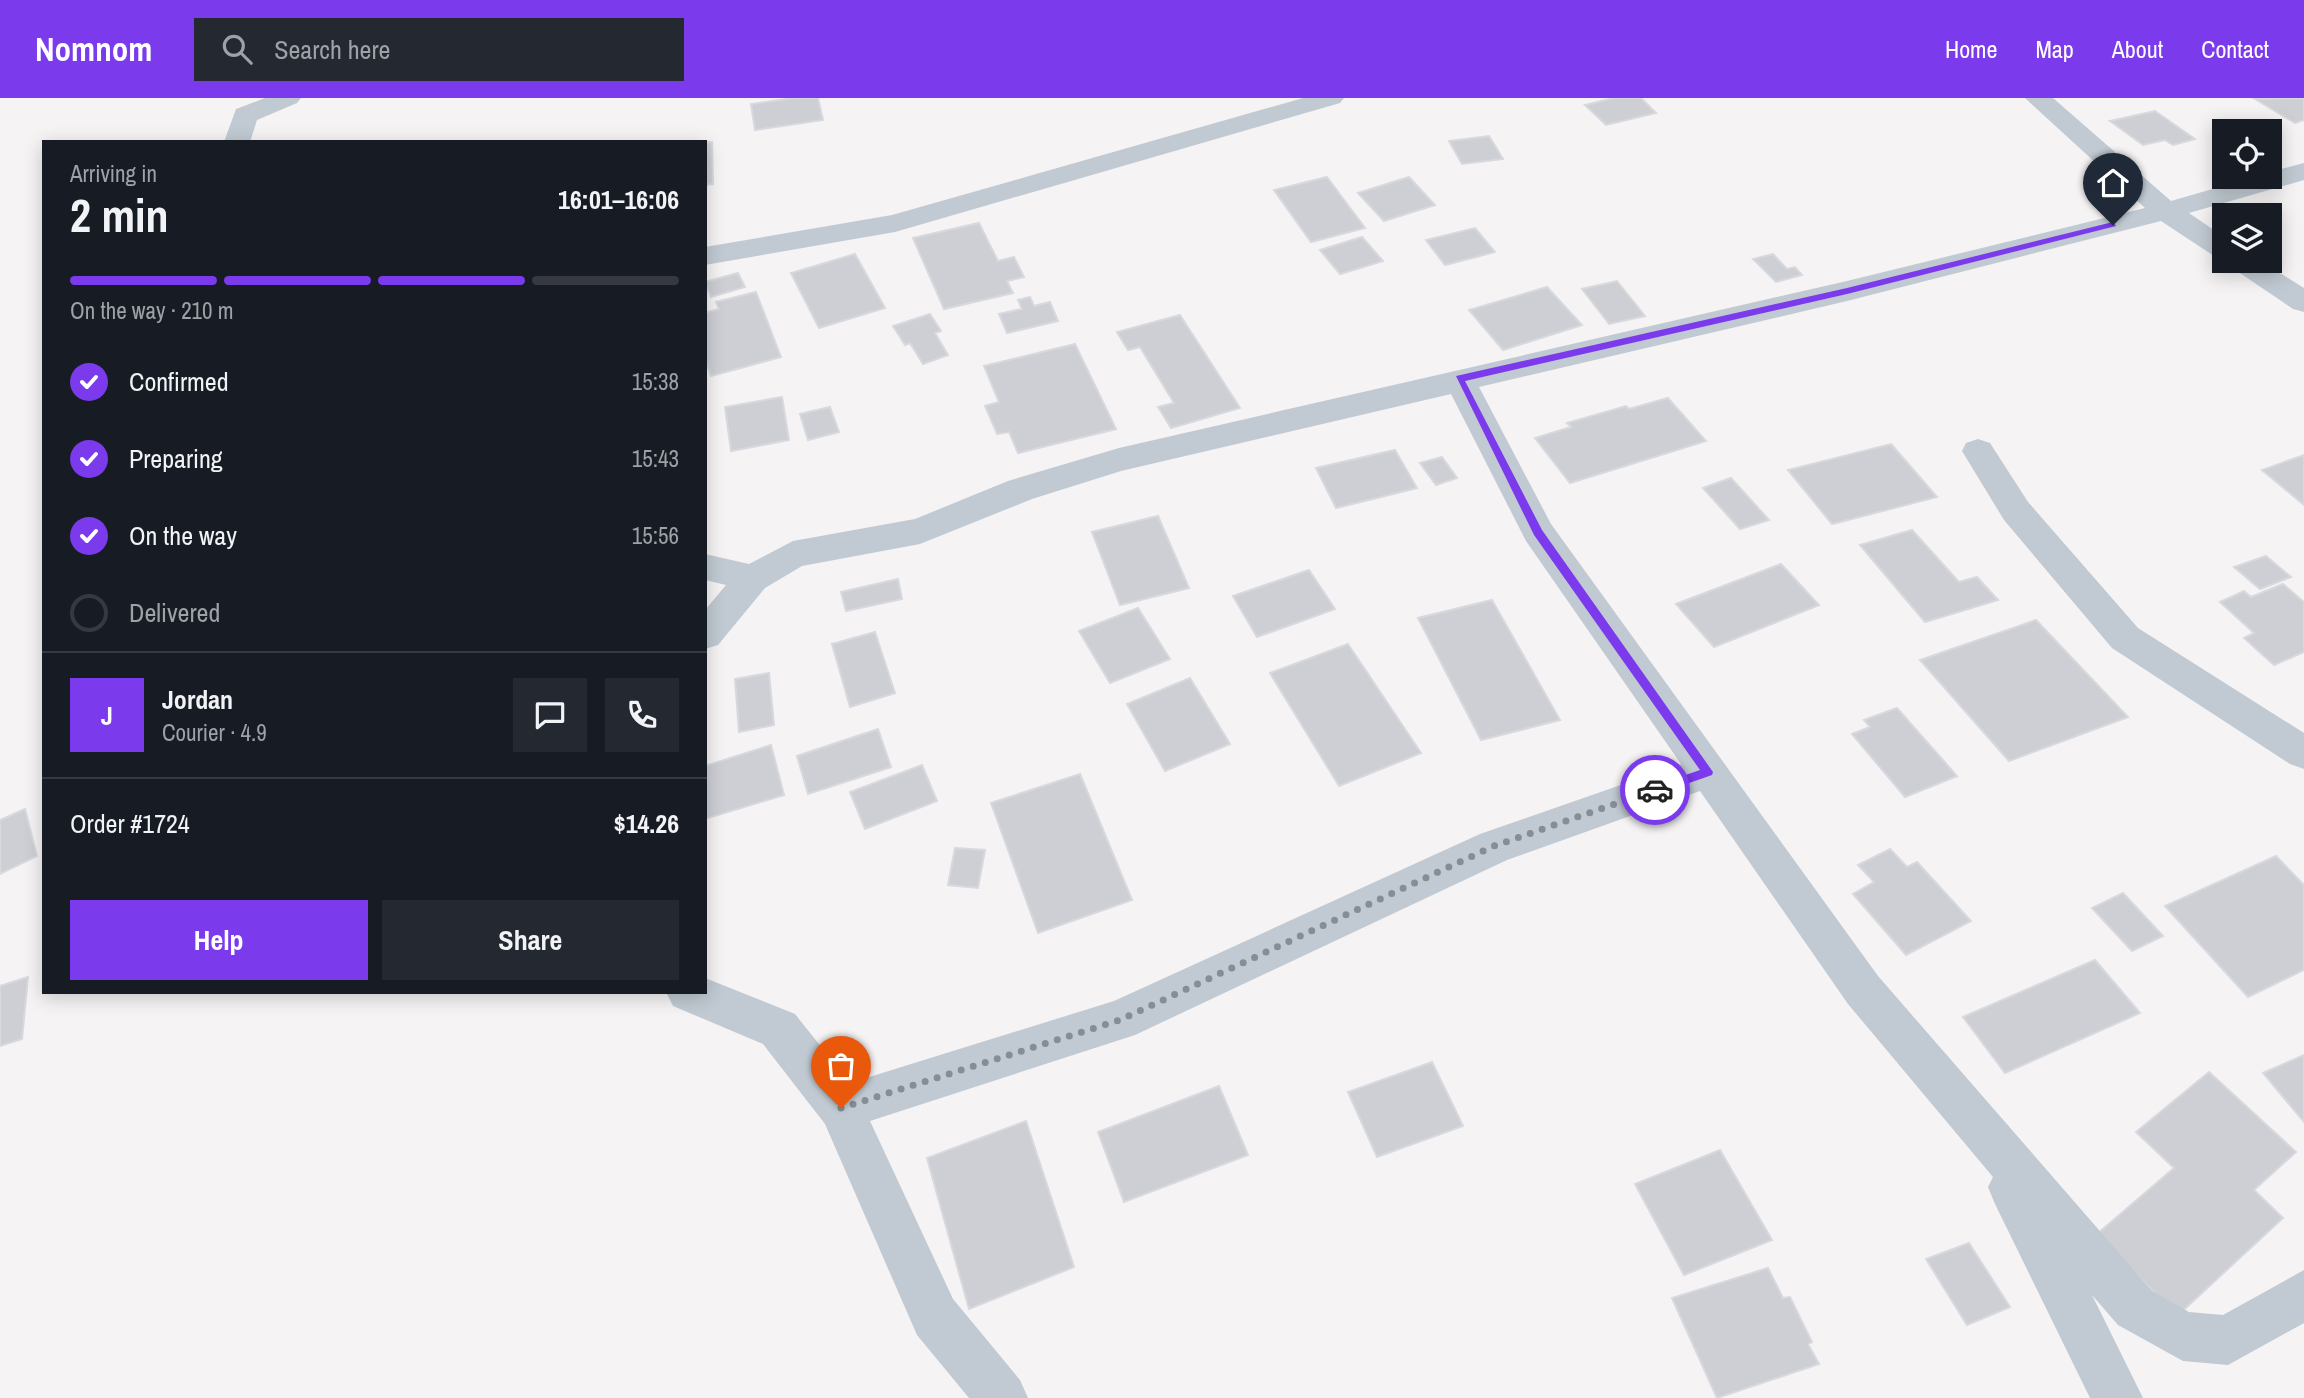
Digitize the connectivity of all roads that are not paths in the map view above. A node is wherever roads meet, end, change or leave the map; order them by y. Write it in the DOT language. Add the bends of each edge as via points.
graph roads {
  1 [pos="288,98"];
  2 [pos="1331,98"];
  3 [pos="2038,98"];
  4 [pos="238,140"];
  5 [pos="2304,171"];
  6 [pos="2166,211"];
  7 [pos="2212,242"];
  8 [pos="707,256"];
  9 [pos="2259,273"];
  10 [pos="2304,302"];
  11 [pos="1459,379"];
  12 [pos="1978,452"];
  13 [pos="707,567"];
  14 [pos="753,578"];
  15 [pos="707,633"];
  16 [pos="2304,753"];
  17 [pos="1707,772"];
  18 [pos="693,994"];
  19 [pos="841,1108"];
  20 [pos="1986,1135"];
  21 [pos="2304,1295"];
  22 [pos="1002,1398"];
  23 [pos="2117,1398"];
  1 -- 4 [label="street" via="245,115"];
  2 -- 8 [label="street" via="895,223"];
  3 -- 6 [label="street"];
  5 -- 6 [label="street"];
  6 -- 7 [label="street"];
  6 -- 11 [label="street" via="1847,291"];
  9 -- 10 [label="street"];
  11 -- 14 [label="street" via="1119,460 1020,490 920,531 793,554"];
  11 -- 17 [label="street" via="1538,532"];
  12 -- 16 [label="street" via="2016,511 2125,638"];
  13 -- 14 [label="street"];
  14 -- 15 [label="street"];
  17 -- 19 [label="street" via="1494,846 1120,1020"];
  17 -- 20 [label="street" via="1863,990"];
  18 -- 19 [label="street" via="779,1030"];
  19 -- 22 [label="street" via="935,1317"];
  20 -- 21 [label="street" via="2135,1308 2183,1336 2228,1340"];
  20 -- 23 [label="street"];
}
